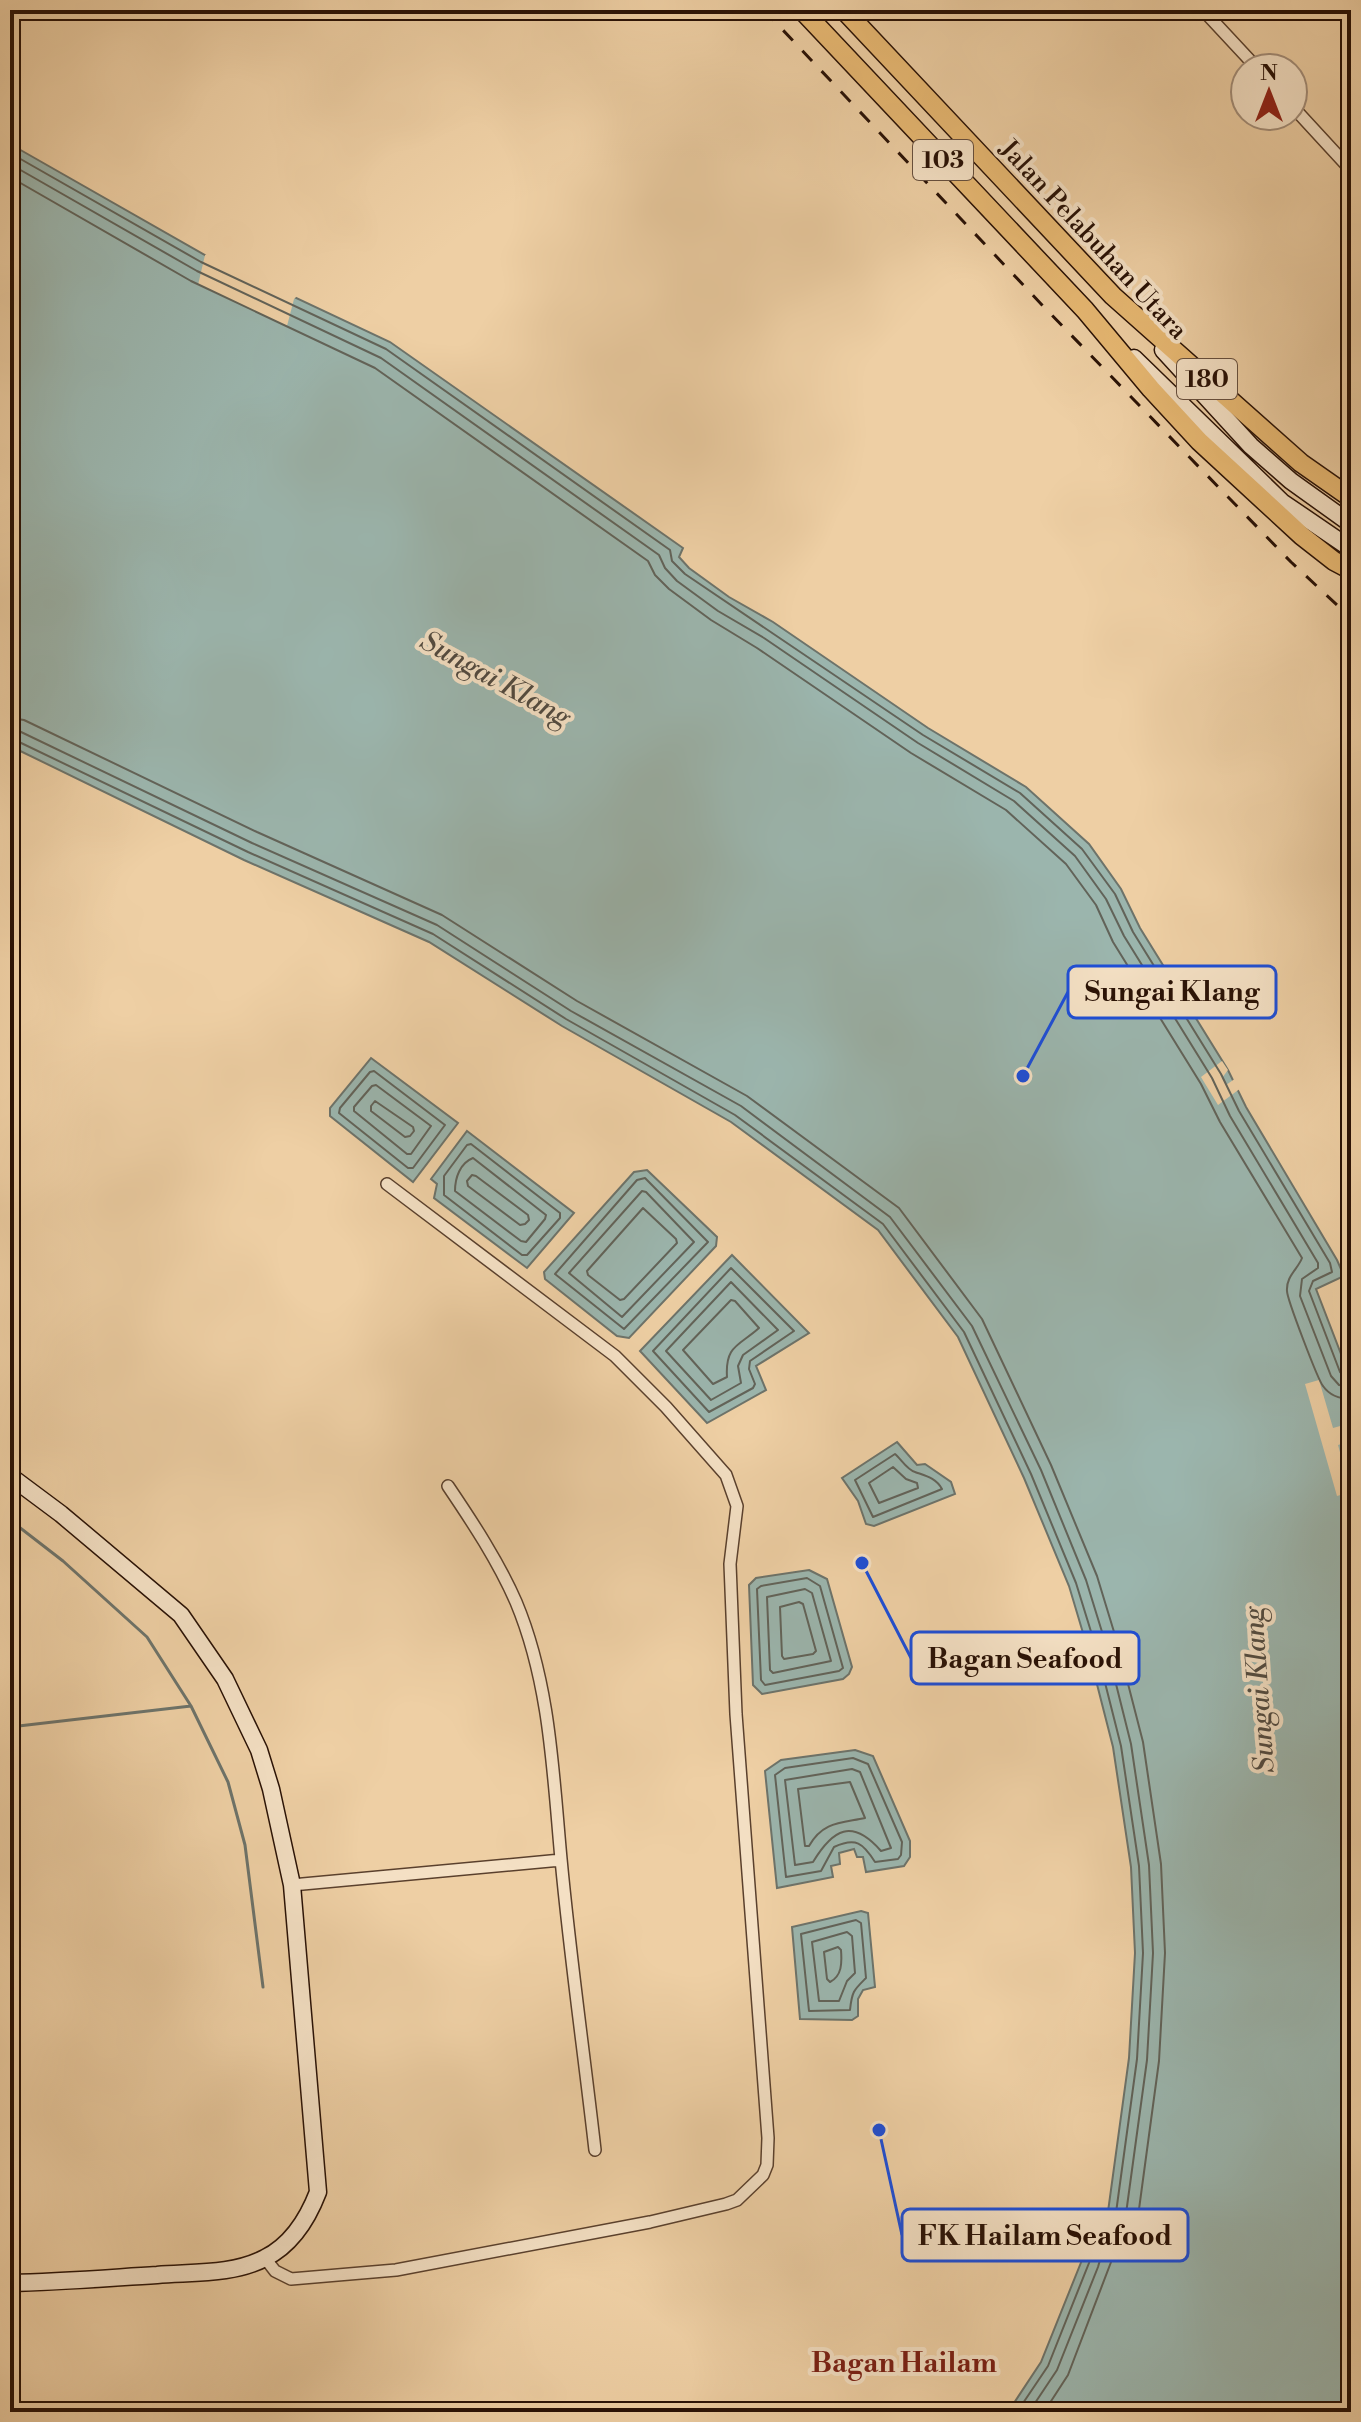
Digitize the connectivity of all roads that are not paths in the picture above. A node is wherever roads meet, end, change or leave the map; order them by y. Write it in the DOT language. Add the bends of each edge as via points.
graph roads {
  1 [pos="802,10"];
  2 [pos="844,10"];
  3 [pos="1203,10"];
  4 [pos="1242,52"];
  5 [pos="1309,124"];
  6 [pos="1351,170"];
  7 [pos="1113,296"];
  8 [pos="1085,310"];
  9 [pos="1351,498"];
  10 [pos="1351,524"];
  11 [pos="1351,549"];
  12 [pos="1351,570"];
  13 [pos="387,1184"];
  14 [pos="10,1476"];
  15 [pos="448,1486"];
  16 [pos="561,1860"];
  17 [pos="292,1885"];
  18 [pos="595,2150"];
  19 [pos="265,2258"];
  20 [pos="10,2283"];
  1 -- 8 [label="main road, Jalan Pelabuhan Utara / 103"];
  2 -- 7 [label="main road, Jalan Pelabuhan Utara / 103"];
  3 -- 4 [label="street"];
  5 -- 6 [label="street"];
  7 -- 9 [label="main road, 180" via="1301,463"];
  7 -- 10 [label="street, Jalan Pelabuhan Utara / 103" via="1251,446"];
  8 -- 11 [label="street, Jalan Pelabuhan Utara / 103" via="1282,502"];
  8 -- 12 [label="main road, 180" via="1199,441 1302,536"];
  13 -- 19 [label="street" via="615,1356 666,1407 732,1488 737,1506 730,1564 736,1714 767,2165 737,2200 650,2222 396,2270 291,2279"];
  14 -- 17 [label="street" via="149,1586 181,1615 209,1655 259,1750"];
  15 -- 16 [label="street" via="495,1562 529,1642 554,1770"];
  16 -- 17 [label="street"];
  16 -- 18 [label="street"];
  17 -- 19 [label="street" via="318,2192 290,2239"];
  19 -- 20 [label="street" via="211,2272"];
}
